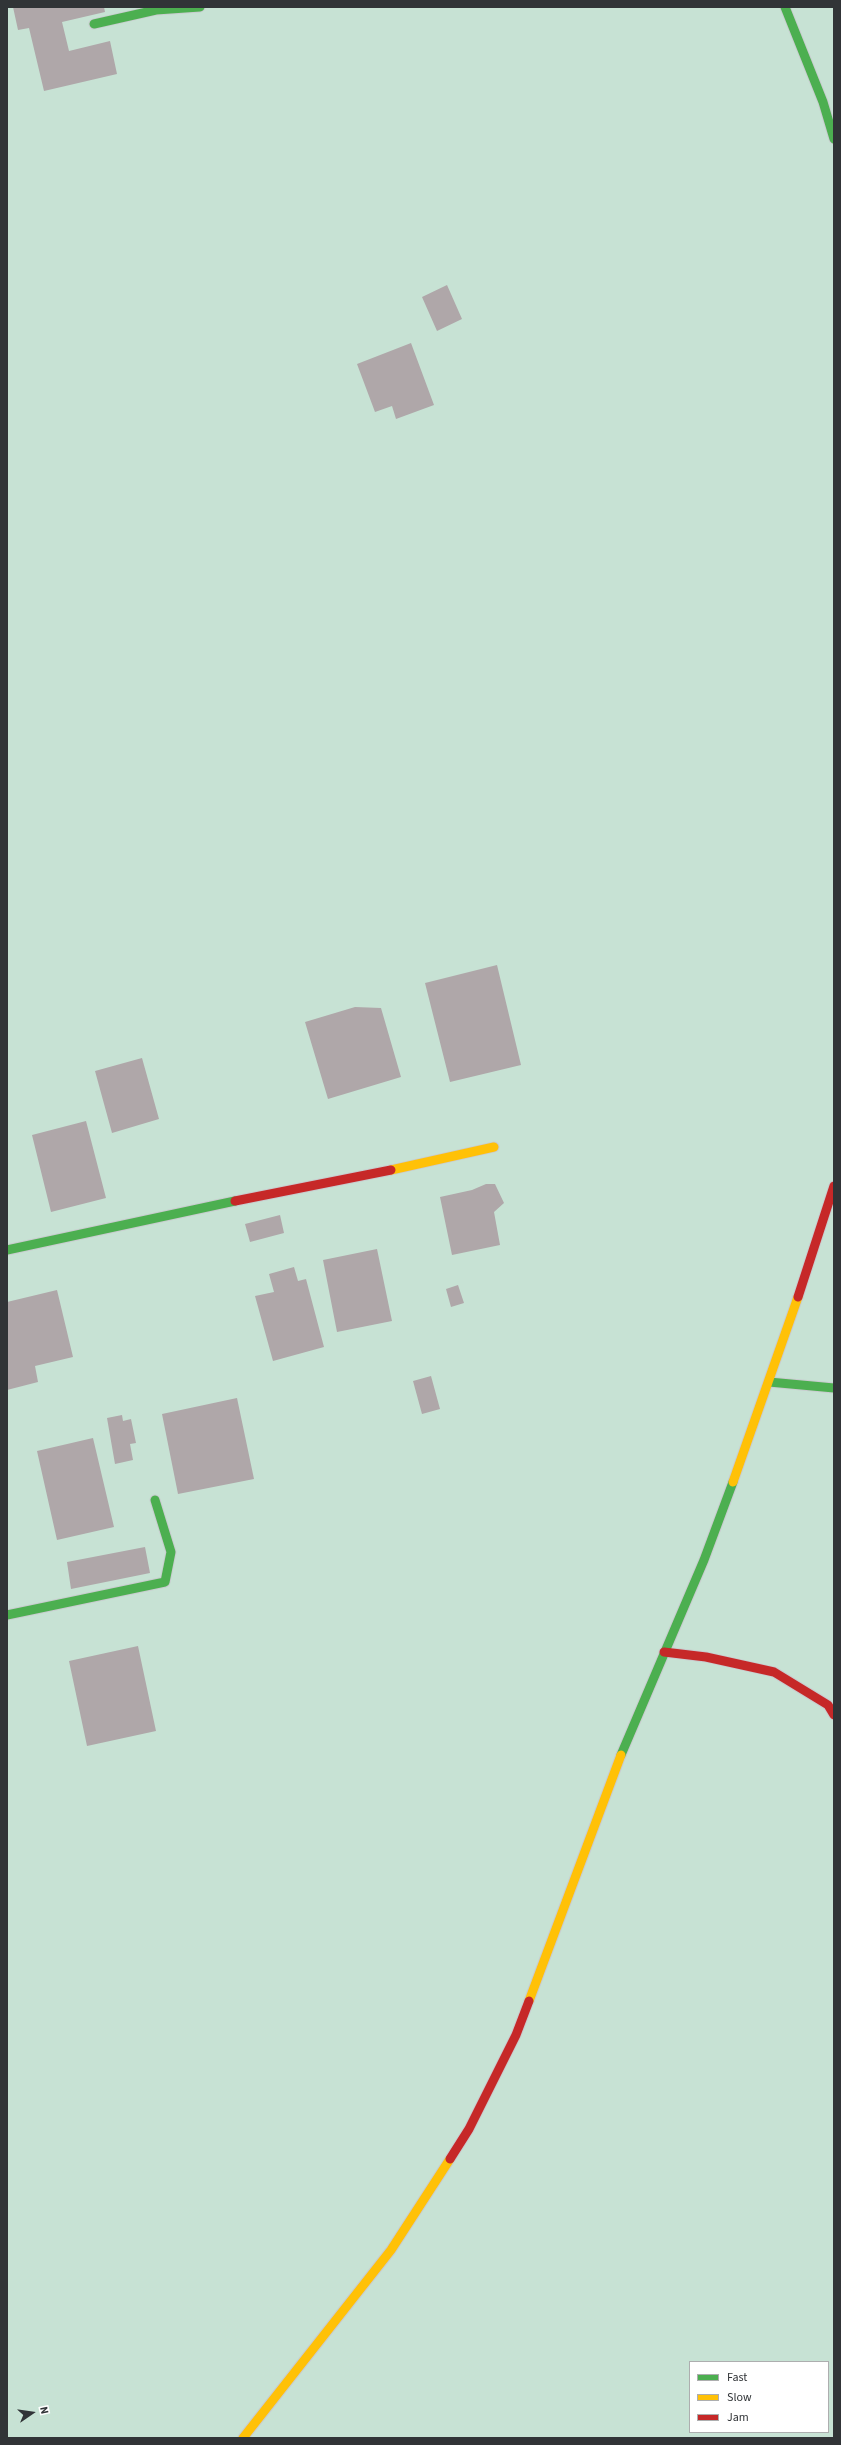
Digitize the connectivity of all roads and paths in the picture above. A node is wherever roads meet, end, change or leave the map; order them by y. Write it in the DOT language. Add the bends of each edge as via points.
graph roads {
  1 [pos="200,7"];
  2 [pos="784,7"];
  3 [pos="94,24"];
  4 [pos="834,139"];
  5 [pos="494,1147"];
  6 [pos="834,1186"];
  7 [pos="7,1250"];
  8 [pos="769,1382"];
  9 [pos="834,1388"];
  10 [pos="155,1500"];
  11 [pos="7,1615"];
  12 [pos="664,1652"];
  13 [pos="834,1715"];
  14 [pos="244,2438"];
  1 -- 3 [label="street" via="156,10"];
  2 -- 4 [label="street" via="823,102"];
  5 -- 7 [label="street"];
  6 -- 8 [label="street"];
  8 -- 9 [label="street"];
  8 -- 12 [label="street" via="704,1560"];
  10 -- 11 [label="street" via="170,1552 166,1582"];
  12 -- 13 [label="street" via="706,1657 774,1672 828,1706"];
  12 -- 14 [label="street" via="627,1740 516,2035 469,2129 391,2250"];
}
